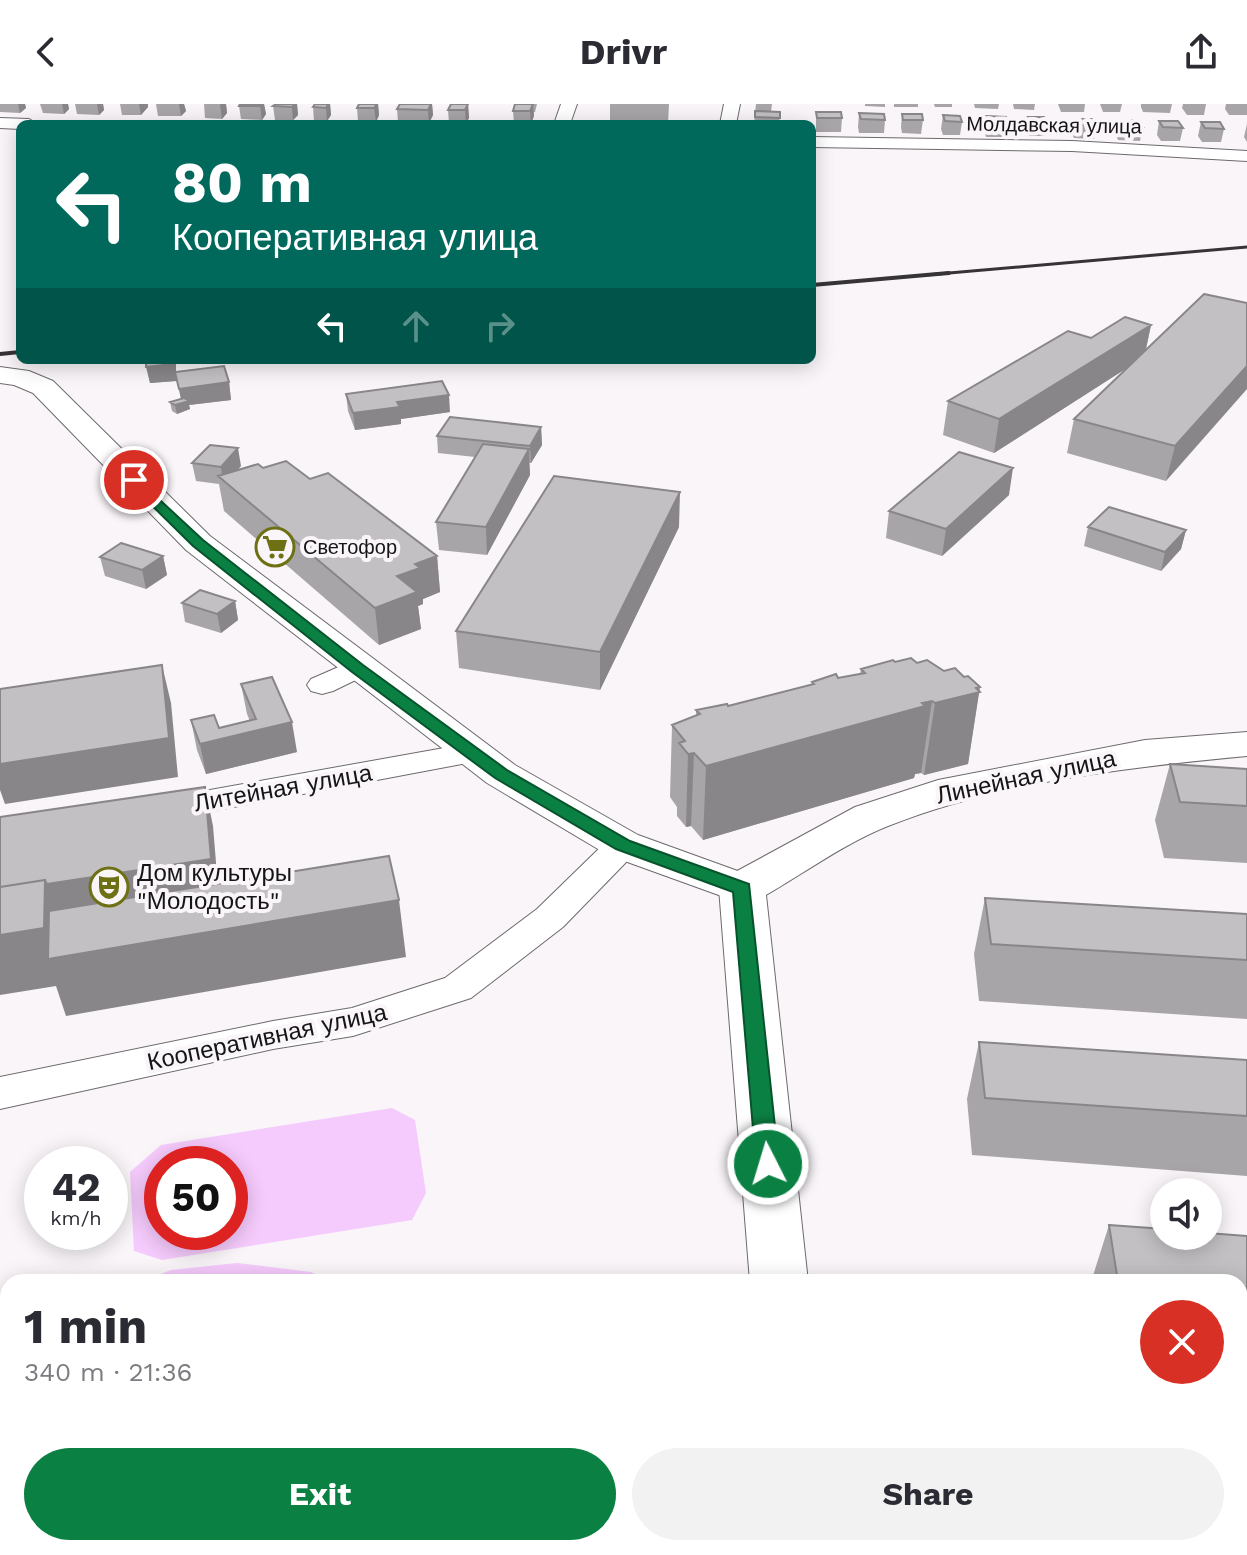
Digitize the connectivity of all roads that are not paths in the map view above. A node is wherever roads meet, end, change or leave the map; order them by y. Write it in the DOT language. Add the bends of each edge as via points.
graph roads {
  1 [pos="816,142"];
  2 [pos="1247,156"];
  3 [pos="0,375"];
  4 [pos="357,668"];
  5 [pos="322,685"];
  6 [pos="1247,744"];
  7 [pos="472,753"];
  8 [pos="138,813"];
  9 [pos="623,845"];
  10 [pos="742,888"];
  11 [pos="0,1093"];
  12 [pos="778,1274"];
  1 -- 2 [label="street, Молдавская улица" via="1072,146"];
  3 -- 4 [label="street" via="43,387 198,543"];
  4 -- 5 [label="street"];
  4 -- 7 [label="street"];
  6 -- 10 [label="main road, Линейная улица" via="1145,753 953,789 870,817"];
  7 -- 8 [label="street, Литейная улица"];
  7 -- 9 [label="street"];
  9 -- 10 [label="street"];
  9 -- 11 [label="street, Кооперативная улица" via="550,918 458,988 353,1022"];
  10 -- 12 [label="main road"];
}
